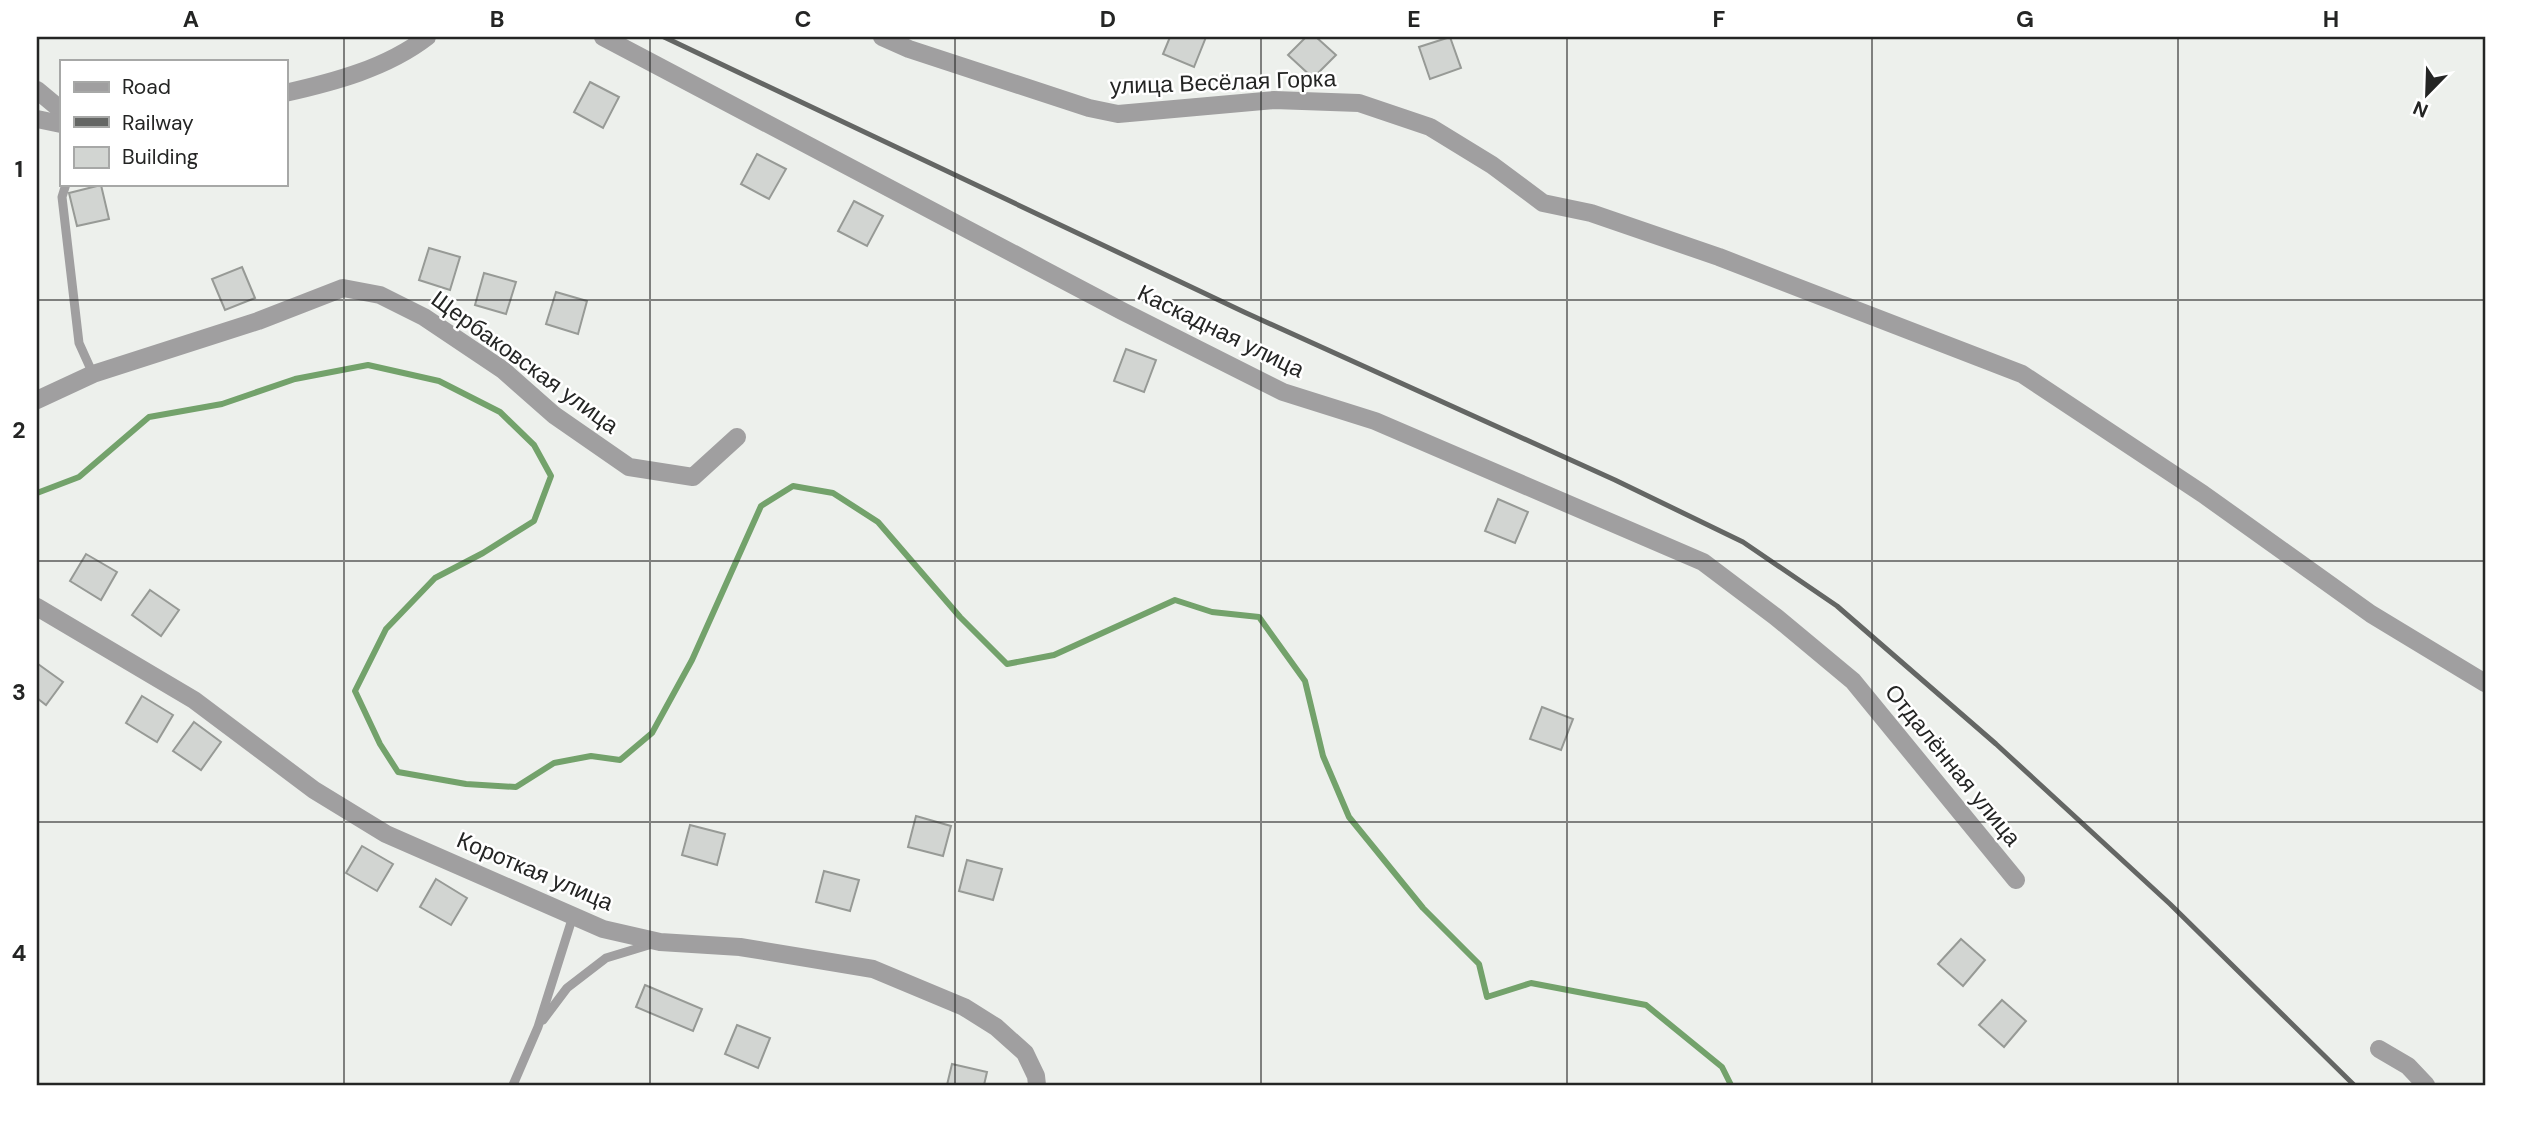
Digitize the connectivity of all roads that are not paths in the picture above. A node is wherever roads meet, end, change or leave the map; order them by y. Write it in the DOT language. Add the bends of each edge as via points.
graph roads {
  1 [pos="603,37"];
  2 [pos="882,37"];
  3 [pos="422,41"];
  4 [pos="37,90"];
  5 [pos="287,93"];
  6 [pos="60,109"];
  7 [pos="37,119"];
  8 [pos="60,124"];
  9 [pos="65,186"];
  10 [pos="93,374"];
  11 [pos="37,400"];
  12 [pos="737,437"];
  13 [pos="37,607"];
  14 [pos="1853,681"];
  15 [pos="2485,683"];
  16 [pos="2016,880"];
  17 [pos="573,916"];
  18 [pos="660,942"];
  19 [pos="538,1027"];
  20 [pos="2379,1049"];
  21 [pos="513,1085"];
  22 [pos="1037,1085"];
  23 [pos="2426,1085"];
  1 -- 14 [label="street, Каскадная улица" via="1283,392 1375,421 1703,562"];
  2 -- 15 [label="street, улица Весёлая Горка" via="1118,114 1274,100 1359,103 1430,127 1543,203 1591,213 1719,257 2022,374 2203,494 2371,614"];
  3 -- 5 [label="street" via="342,79"];
  4 -- 6 [label="street"];
  7 -- 8 [label="street"];
  9 -- 10 [label="lane" via="62,197 79,343"];
  10 -- 11 [label="street, Щербаковская улица"];
  10 -- 12 [label="street, Щербаковская улица" via="344,288 380,295 424,317 503,370 554,415 629,467 693,477"];
  13 -- 17 [label="street, Короткая улица" via="194,700 314,790 386,834"];
  14 -- 16 [label="street, Отдалённая улица"];
  17 -- 18 [label="street, Короткая улица" via="603,929"];
  17 -- 19 [label="lane"];
  18 -- 19 [label="lane" via="606,958 567,988"];
  18 -- 22 [label="street, Короткая улица" via="740,947 873,969 964,1007 996,1027 1025,1053"];
  19 -- 21 [label="lane"];
  20 -- 23 [label="street" via="2408,1066"];
}
